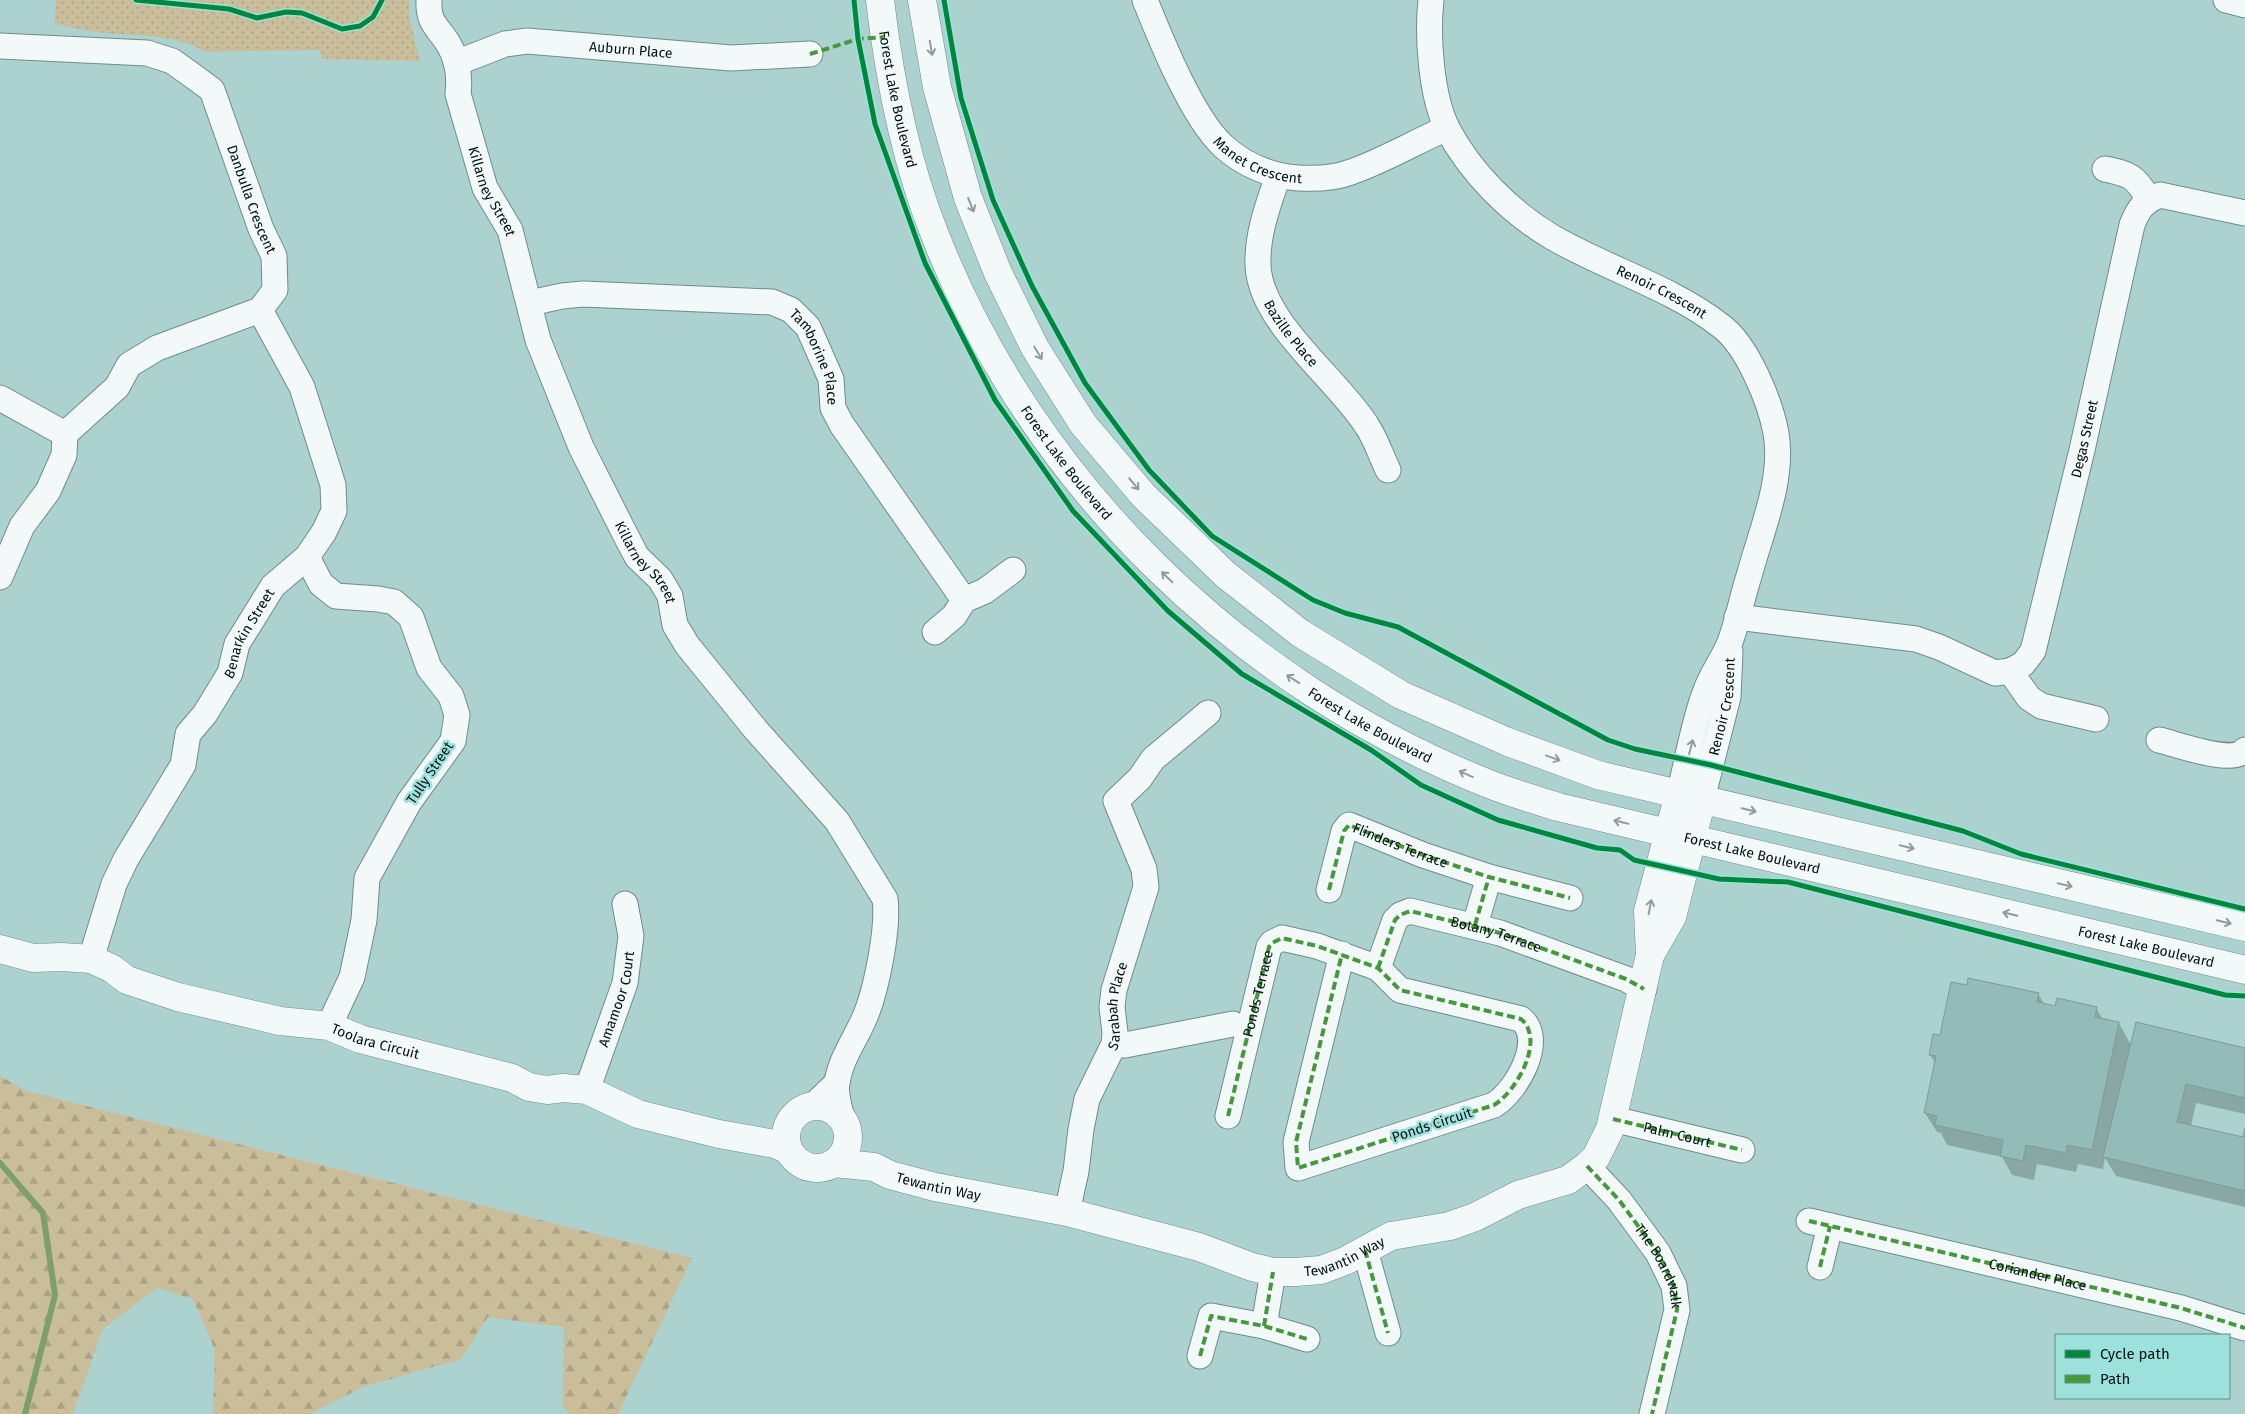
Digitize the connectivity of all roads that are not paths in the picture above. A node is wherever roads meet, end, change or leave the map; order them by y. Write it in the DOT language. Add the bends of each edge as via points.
graph roads {
  1 [pos="429,0"];
  2 [pos="880,0"];
  3 [pos="922,0"];
  4 [pos="1145,0"];
  5 [pos="1431,0"];
  6 [pos="2226,0"];
  7 [pos="2245,5"];
  8 [pos="0,46"];
  9 [pos="810,54"];
  10 [pos="456,63"];
  11 [pos="1447,128"];
  12 [pos="2105,169"];
  13 [pos="1278,176"];
  14 [pos="2148,199"];
  15 [pos="2245,213"];
  16 [pos="530,303"];
  17 [pos="260,310"];
  18 [pos="0,398"];
  19 [pos="66,434"];
  20 [pos="1388,470"];
  21 [pos="307,557"];
  22 [pos="1013,570"];
  23 [pos="0,578"];
  24 [pos="964,600"];
  25 [pos="1737,617"];
  26 [pos="935,632"];
  27 [pos="2010,671"];
  28 [pos="1208,713"];
  29 [pos="2096,719"];
  30 [pos="2159,740"];
  31 [pos="2245,750"];
  32 [pos="1690,796"];
  33 [pos="1680,836"];
  34 [pos="1488,877"];
  35 [pos="1330,890"];
  36 [pos="1570,898"];
  37 [pos="625,904"];
  38 [pos="1475,925"];
  39 [pos="2245,927"];
  40 [pos="0,949"];
  41 [pos="1342,954"];
  42 [pos="91,959"];
  43 [pos="1378,968"];
  44 [pos="2245,970"];
  45 [pos="1644,989"];
  46 [pos="1233,1024"];
  47 [pos="329,1026"];
  48 [pos="1114,1044"];
  49 [pos="837,1083"];
  50 [pos="587,1090"];
  51 [pos="801,1112"];
  52 [pos="1228,1116"];
  53 [pos="1613,1119"];
  54 [pos="845,1127"];
  55 [pos="751,1138"];
  56 [pos="787,1149"];
  57 [pos="1742,1150"];
  58 [pos="834,1163"];
  59 [pos="1587,1166"];
  60 [pos="874,1167"];
  61 [pos="1067,1212"];
  62 [pos="1365,1250"];
  63 [pos="1820,1267"];
  64 [pos="1273,1272"];
  65 [pos="1264,1326"];
  66 [pos="2245,1328"];
  67 [pos="1388,1333"];
  68 [pos="1307,1338"];
  69 [pos="1200,1356"];
  70 [pos="1652,1414"];
  1 -- 10 [label="street, Killarney Street" via="434,27 449,44"];
  33 -- 2 [label="main road, Forest Lake Boulevard, one-way" via="1558,807 1491,785 1420,754 1332,705 1264,660 1194,603 1124,537 1027,413 974,321 934,234 905,140"];
  3 -- 32 [label="main road, one-way" via="938,87 968,198 998,273 1035,348 1084,424 1143,495 1226,576 1300,633 1401,695 1508,742 1598,774"];
  4 -- 13 [label="street, Manet Crescent" via="1164,47 1203,119 1223,146 1246,162"];
  5 -- 11 [label="street, Renoir Crescent" via="1432,65"];
  6 -- 7 [label="street"];
  8 -- 17 [label="street, Danbulla Crescent" via="147,53 172,61 212,90 261,229 274,256 275,290"];
  9 -- 10 [label="street, Auburn Place" via="731,58 527,41 505,44"];
  10 -- 16 [label="street, Killarney Street" via="460,78 458,94 485,188 510,230"];
  11 -- 13 [label="street, Manet Crescent" via="1350,173 1314,179"];
  11 -- 25 [label="street, Renoir Crescent" via="1468,162 1506,204 1552,237 1688,305 1723,327 1750,361 1776,434 1776,479"];
  12 -- 14 [label="street" via="2129,174"];
  13 -- 20 [label="street, Bazille Place" via="1259,241 1261,286 1273,311 1368,426"];
  14 -- 15 [label="street" via="2160,195 2175,196"];
  14 -- 27 [label="street, Degas Street" via="2138,210 2132,225 2033,651 2023,664"];
  16 -- 24 [label="street, Tamborine Place" via="583,294 772,302 791,310 808,327 831,379 833,408 842,425"];
  16 -- 49 [label="street, Killarney Street" via="538,340 581,447 637,557 660,579 670,596 676,625 687,645 756,730 837,821 885,899 885,934 868,1007 847,1051"];
  17 -- 19 [label="street" via="157,348 129,365 117,388"];
  17 -- 21 [label="street, Benarkin Street" via="302,387 333,484 334,511"];
  18 -- 19 [label="street"];
  19 -- 23 [label="street" via="64,455 48,491 22,526"];
  21 -- 42 [label="street, Benarkin Street" via="273,586 237,644 230,673 205,714 188,734 183,765 126,858 114,884"];
  21 -- 47 [label="street, Tully Street" via="320,584 336,596 394,602 411,617 429,668 451,696 458,715 453,741 409,802 366,878 364,920 352,978"];
  22 -- 24 [label="street" via="986,591"];
  24 -- 26 [label="street" via="954,616"];
  25 -- 27 [label="street" via="1916,639 1995,673"];
  25 -- 32 [label="street, Renoir Crescent" via="1730,642 1728,697"];
  27 -- 29 [label="street" via="2029,698 2041,706"];
  28 -- 48 [label="street, Sarabah Place" via="1153,759 1140,778 1116,801 1144,868 1146,888 1114,990"];
  30 -- 31 [label="street" via="2230,757"];
  32 -- 33 [label="main road, Tewantin Way"];
  32 -- 39 [label="main road, one-way"];
  44 -- 33 [label="main road, Forest Lake Boulevard, one-way"];
  33 -- 45 [label="main road, Tewantin Way" via="1648,912 1650,955"];
  34 -- 35 [label="street, Flinders Terrace" via="1348,825"];
  34 -- 36 [label="street, Flinders Terrace"];
  34 -- 38 [label="street"];
  37 -- 50 [label="street, Amamoor Court" via="631,936 625,983"];
  38 -- 43 [label="street, Botany Terrace" via="1418,912 1404,912 1391,928"];
  38 -- 45 [label="street, Botany Terrace" via="1626,979"];
  40 -- 42 [label="main road, Toolara Circuit" via="32,958 62,956"];
  41 -- 43 [label="street, Ponds Circuit"];
  41 -- 43 [label="street, Ponds Circuit" via="1296,1142 1298,1168 1494,1105 1505,1098 1517,1083 1532,1037 1527,1024 1521,1019 1400,990"];
  41 -- 52 [label="street, Ponds Terrace" via="1291,939 1272,942"];
  42 -- 47 [label="main road, Toolara Circuit" via="127,980 178,997 280,1021"];
  45 -- 53 [label="main road, Tewantin Way"];
  46 -- 48 [label="street" via="1125,1046"];
  47 -- 50 [label="main road, Toolara Circuit" via="360,1039 512,1078 529,1087"];
  48 -- 61 [label="street, Sarabah Place" via="1087,1100"];
  49 -- 51 [label="street, Killarney Street"];
  49 -- 54 [label="street, Killarney Street"];
  50 -- 55 [label="main road, Toolara Circuit" via="638,1114 719,1134"];
  51 -- 54 [label="main road" via="824,1106"];
  51 -- 55 [label="main road, Toolara Circuit" via="780,1127"];
  51 -- 56 [label="main road" via="785,1134"];
  53 -- 57 [label="street, Palm Court"];
  53 -- 59 [label="main road, Tewantin Way" via="1605,1143"];
  54 -- 58 [label="main road" via="844,1152"];
  54 -- 60 [label="main road, Tewantin Way" via="858,1152"];
  55 -- 56 [label="main road, Toolara Circuit"];
  56 -- 58 [label="main road" via="796,1161 805,1166 825,1168"];
  58 -- 60 [label="main road, Tewantin Way"];
  59 -- 62 [label="main road, Tewantin Way" via="1568,1180 1518,1194 1475,1217 1450,1226 1391,1236"];
  59 -- 70 [label="street, The Boardwalk" via="1619,1200 1658,1253 1674,1286 1677,1310"];
  60 -- 61 [label="main road, Tewantin Way" via="890,1175 936,1187"];
  61 -- 64 [label="main road, Tewantin Way" via="1199,1247"];
  62 -- 64 [label="main road, Tewantin Way" via="1320,1270"];
  62 -- 67 [label="street"];
  63 -- 66 [label="street, Coriander Place" via="1819,1224 2181,1308"];
  64 -- 65 [label="street"];
  65 -- 68 [label="street"];
  65 -- 69 [label="street" via="1211,1316"];
}
